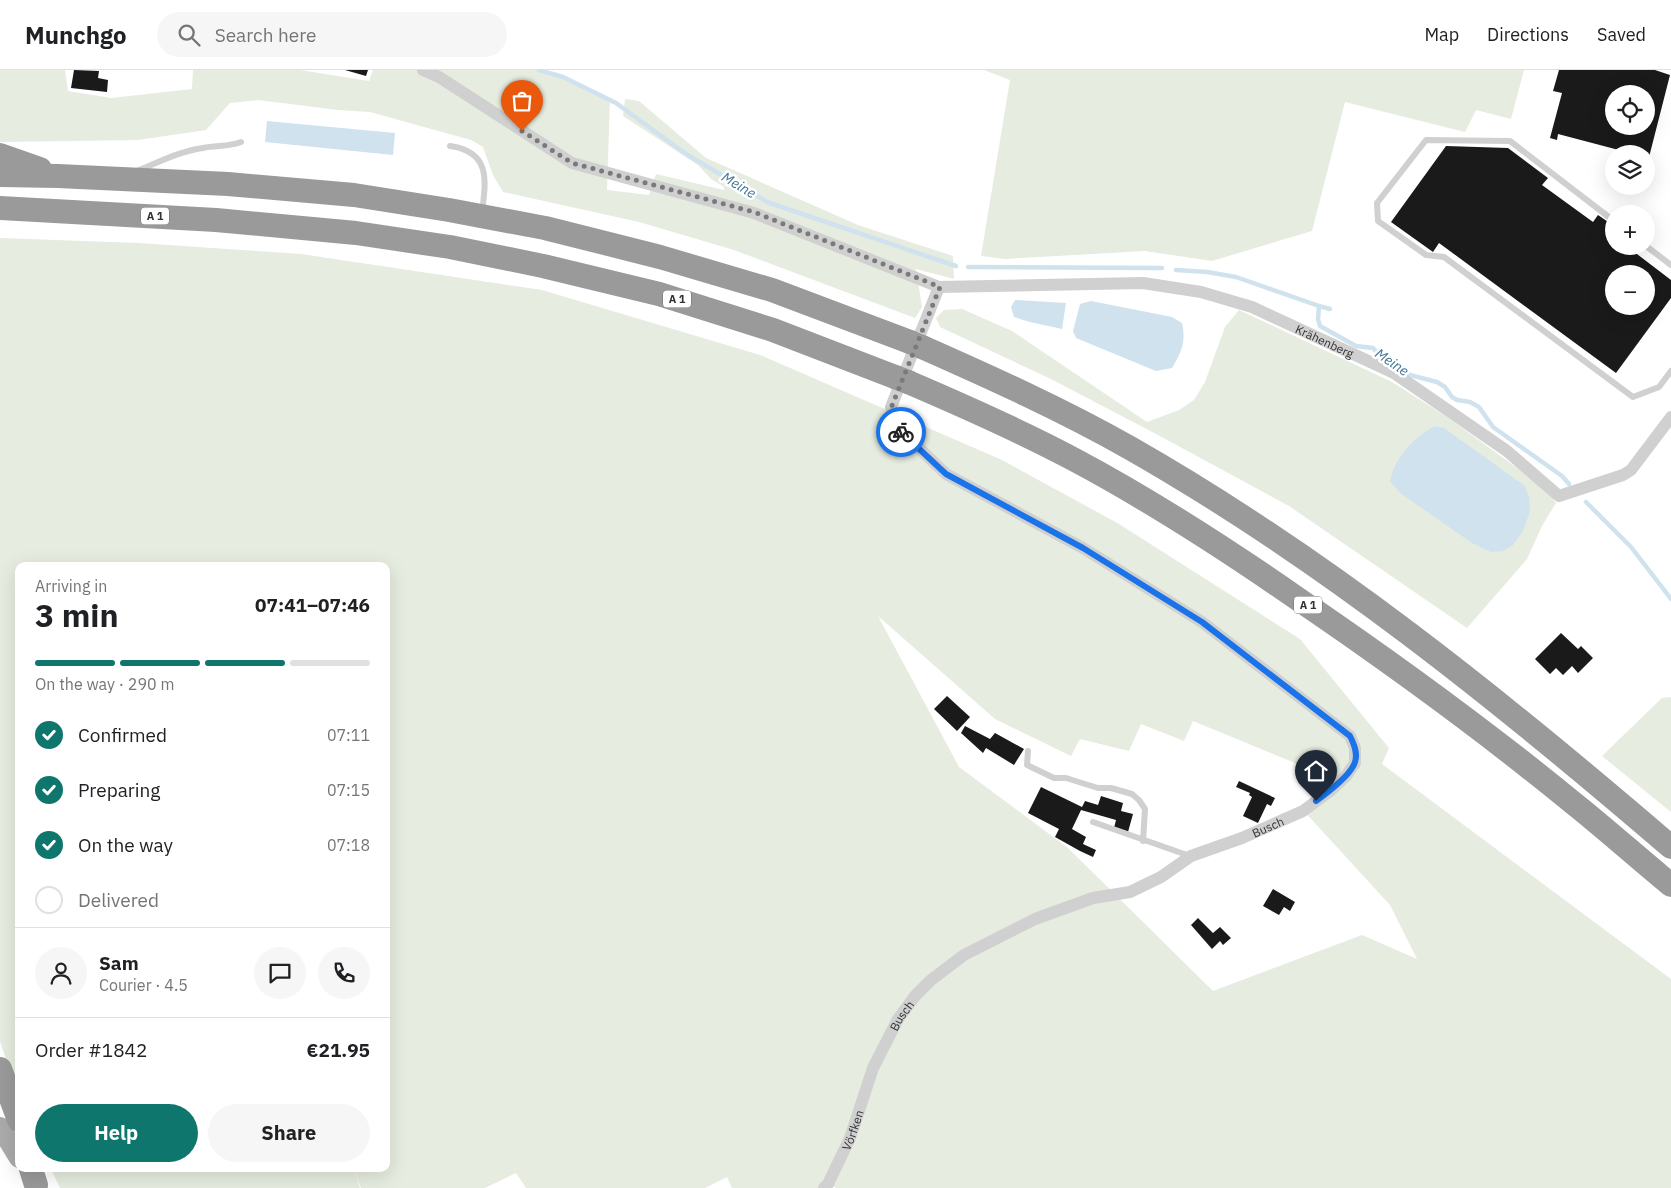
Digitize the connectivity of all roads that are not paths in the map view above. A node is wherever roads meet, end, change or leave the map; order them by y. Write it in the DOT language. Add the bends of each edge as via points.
graph roads {
  1 [pos="423,70"];
  2 [pos="241,142"];
  3 [pos="450,146"];
  4 [pos="0,155"];
  5 [pos="0,175"];
  6 [pos="58,176"];
  7 [pos="118,178"];
  8 [pos="0,208"];
  9 [pos="34,210"];
  10 [pos="1605,214"];
  11 [pos="481,216"];
  12 [pos="0,217"];
  13 [pos="1655,253"];
  14 [pos="1671,265"];
  15 [pos="940,287"];
  16 [pos="1671,371"];
  17 [pos="1671,417"];
  18 [pos="1028,751"];
  19 [pos="1093,822"];
  20 [pos="1144,841"];
  21 [pos="1671,847"];
  22 [pos="1191,856"];
  23 [pos="1671,885"];
  24 [pos="873,1068"];
  25 [pos="0,1069"];
  26 [pos="15,1109"];
  27 [pos="0,1127"];
  28 [pos="15,1151"];
  29 [pos="824,1188"];
  1 -- 15 [label="street" via="572,163 754,212"];
  2 -- 7 [label="lane" via="180,154"];
  3 -- 11 [label="lane" via="469,150 483,170"];
  4 -- 6 [label="highway"];
  5 -- 6 [label="highway"];
  6 -- 7 [label="highway"];
  7 -- 11 [label="highway" via="354,195"];
  8 -- 9 [label="highway, A 1"];
  9 -- 12 [label="highway"];
  9 -- 23 [label="highway, A 1" via="267,224 450,247 659,294 773,330 902,379 1009,426 1076,460 1233,553 1489,736"];
  10 -- 16 [label="lane" via="1510,141 1426,140 1378,203 1378,221 1426,255 1444,257 1633,397 1659,387"];
  11 -- 21 [label="highway" via="553,230 772,290 916,344 1003,383 1129,447 1274,536 1355,594 1558,751"];
  13 -- 14 [label="lane"];
  15 -- 17 [label="street, Krähenberg" via="1143,283 1201,292 1252,307 1394,373 1507,452 1559,496 1631,470"];
  15 -- 22 [label="street, Busch" via="891,408 896,426 946,474 1083,548 1202,622 1350,736 1355,748 1355,763 1330,791 1302,811"];
  18 -- 20 [label="lane" via="1028,765 1054,778 1132,794 1145,809"];
  19 -- 20 [label="lane"];
  20 -- 22 [label="lane"];
  22 -- 24 [label="street, Busch" via="1161,877 1130,892 1092,898 1035,919 964,955 914,996 898,1019"];
  24 -- 29 [label="street, Vörfken" via="850,1138"];
  25 -- 26 [label="highway"];
  27 -- 28 [label="main road"];
}
